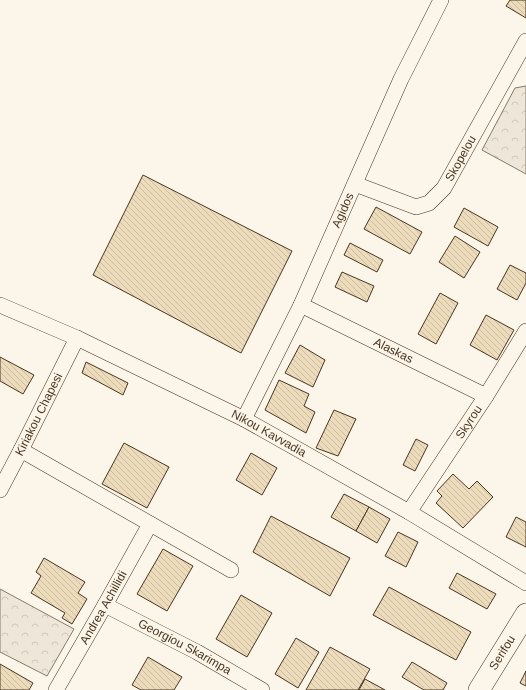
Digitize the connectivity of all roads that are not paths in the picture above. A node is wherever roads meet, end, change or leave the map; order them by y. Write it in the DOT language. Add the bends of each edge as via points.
graph roads {
  1 [pos="440,0"];
  2 [pos="526,41"];
  3 [pos="521,60"];
  4 [pos="354,184"];
  5 [pos="0,305"];
  6 [pos="301,305"];
  7 [pos="526,331"];
  8 [pos="77,338"];
  9 [pos="486,396"];
  10 [pos="244,419"];
  11 [pos="21,450"];
  12 [pos="0,490"];
  13 [pos="409,512"];
  14 [pos="150,524"];
  15 [pos="231,570"];
  16 [pos="526,584"];
  17 [pos="106,605"];
  18 [pos="524,623"];
  19 [pos="56,690"];
  20 [pos="262,690"];
  21 [pos="479,690"];
  1 -- 4 [label="street, Agidos"];
  2 -- 3 [label="street, Skopelou"];
  3 -- 4 [label="street, Skopelou" via="444,188 429,203 416,207"];
  4 -- 6 [label="street, Agidos"];
  5 -- 8 [label="street, Nikou Kavvadia"];
  6 -- 9 [label="street, Alaskas"];
  6 -- 10 [label="street, Agidos"];
  7 -- 9 [label="street, Skyrou"];
  8 -- 10 [label="street, Nikou Kavvadia"];
  8 -- 11 [label="street, Kiriakou Chapesi"];
  9 -- 13 [label="street, Skyrou"];
  10 -- 13 [label="street, Nikou Kavvadia"];
  11 -- 12 [label="street, Kiriakou Chapesi"];
  11 -- 14 [label="street"];
  13 -- 16 [label="street, Nikou Kavvadia"];
  14 -- 15 [label="street"];
  14 -- 17 [label="street, Andrea Achillidi"];
  17 -- 19 [label="street, Andrea Achillidi"];
  17 -- 20 [label="street, Georgiou Skarimpa" via="197,652"];
  18 -- 21 [label="street, Serifou"];
}
